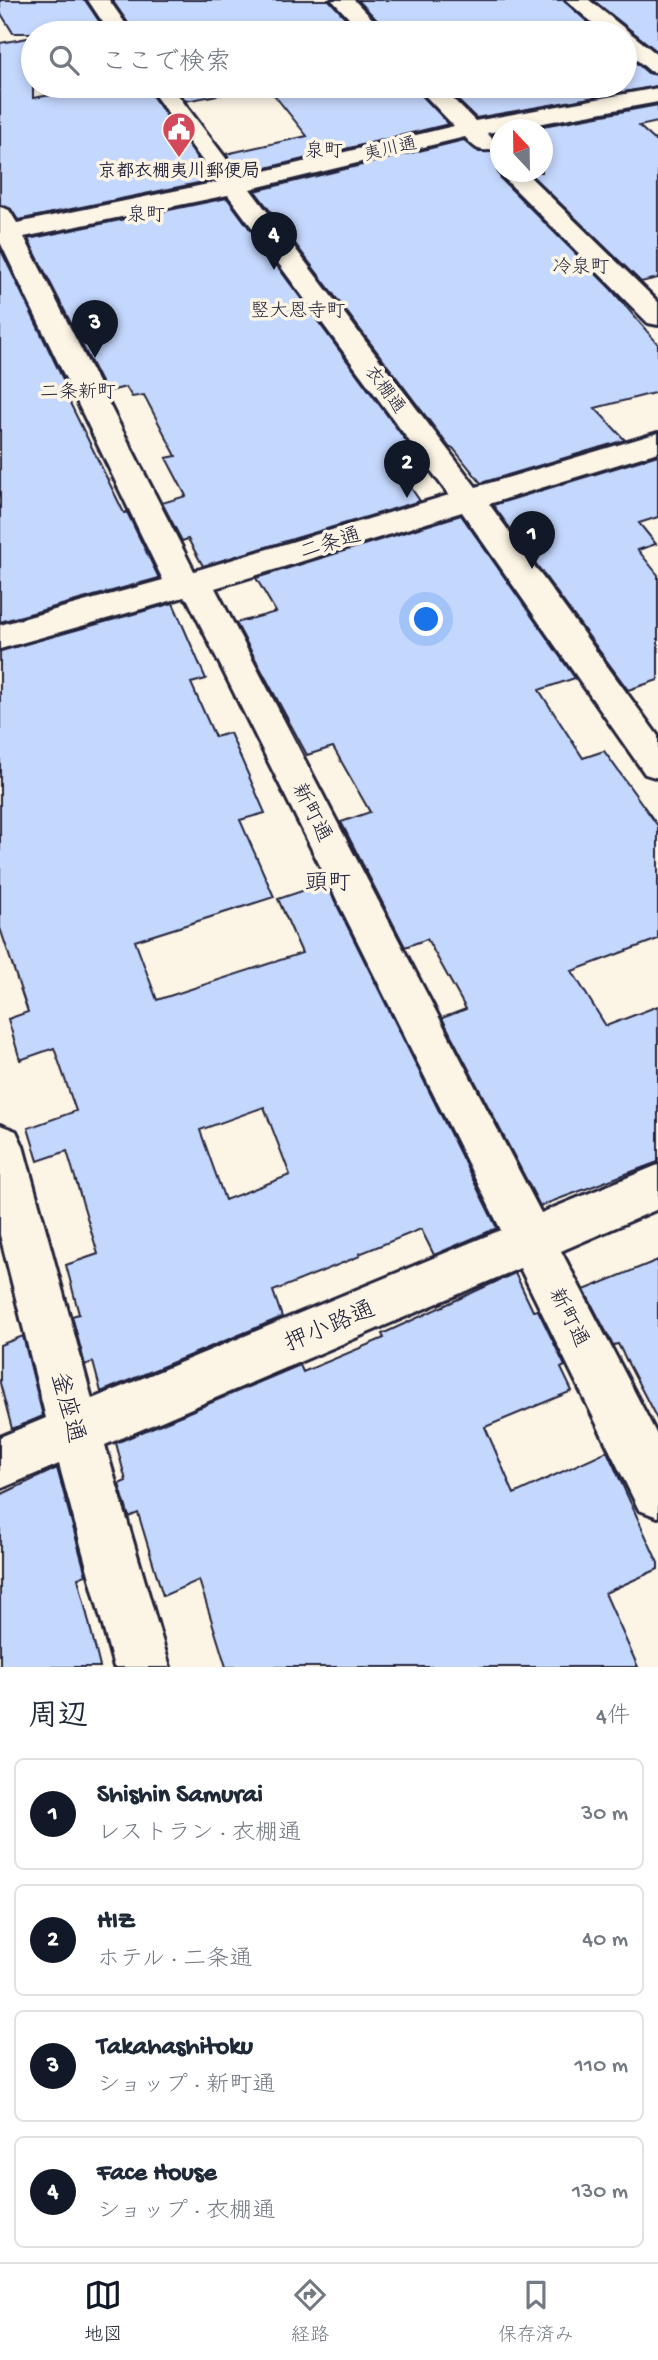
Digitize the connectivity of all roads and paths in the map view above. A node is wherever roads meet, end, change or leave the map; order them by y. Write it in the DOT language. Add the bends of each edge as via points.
graph roads {
  1 [pos="98,0"];
  2 [pos="342,0"];
  3 [pos="576,0"];
  4 [pos="113,21"];
  5 [pos="363,21"];
  6 [pos="602,21"];
  7 [pos="637,49"];
  8 [pos="658,66"];
  9 [pos="658,95"];
  10 [pos="168,98"];
  11 [pos="439,98"];
  12 [pos="470,129"];
  13 [pos="490,150"];
  14 [pos="522,182"];
  15 [pos="233,186"];
  16 [pos="3,227"];
  17 [pos="658,317"];
  18 [pos="658,442"];
  19 [pos="469,499"];
  20 [pos="187,585"];
  21 [pos="0,637"];
  22 [pos="658,764"];
  23 [pos="0,1146"];
  24 [pos="658,1187"];
  25 [pos="531,1241"];
  26 [pos="75,1431"];
  27 [pos="0,1462"];
  28 [pos="658,1491"];
  29 [pos="142,1667"];
  1 -- 4 [label="street"];
  2 -- 5 [label="street"];
  3 -- 6 [label="street"];
  7 -- 8 [label="street"];
  9 -- 12 [label="street, 夷川通"];
  10 -- 15 [label="street, 衣棚通"];
  11 -- 12 [label="street"];
  12 -- 13 [label="street"];
  12 -- 15 [label="street, 夷川通"];
  14 -- 17 [label="street"];
  15 -- 16 [label="street, 夷川通"];
  15 -- 19 [label="street, 衣棚通"];
  16 -- 20 [label="street, 新町通" via="177,576"];
  18 -- 19 [label="street, 二条通"];
  19 -- 20 [label="street, 二条通"];
  19 -- 22 [label="street, 衣棚通"];
  20 -- 21 [label="street, 二条通"];
  20 -- 25 [label="street, 新町通" via="201,593"];
  23 -- 26 [label="street, 釜座通"];
  24 -- 25 [label="street, 押小路通"];
  25 -- 26 [label="street, 押小路通"];
  25 -- 28 [label="street, 新町通"];
  26 -- 27 [label="street, 押小路通"];
  26 -- 29 [label="street, 釜座通"];
}
